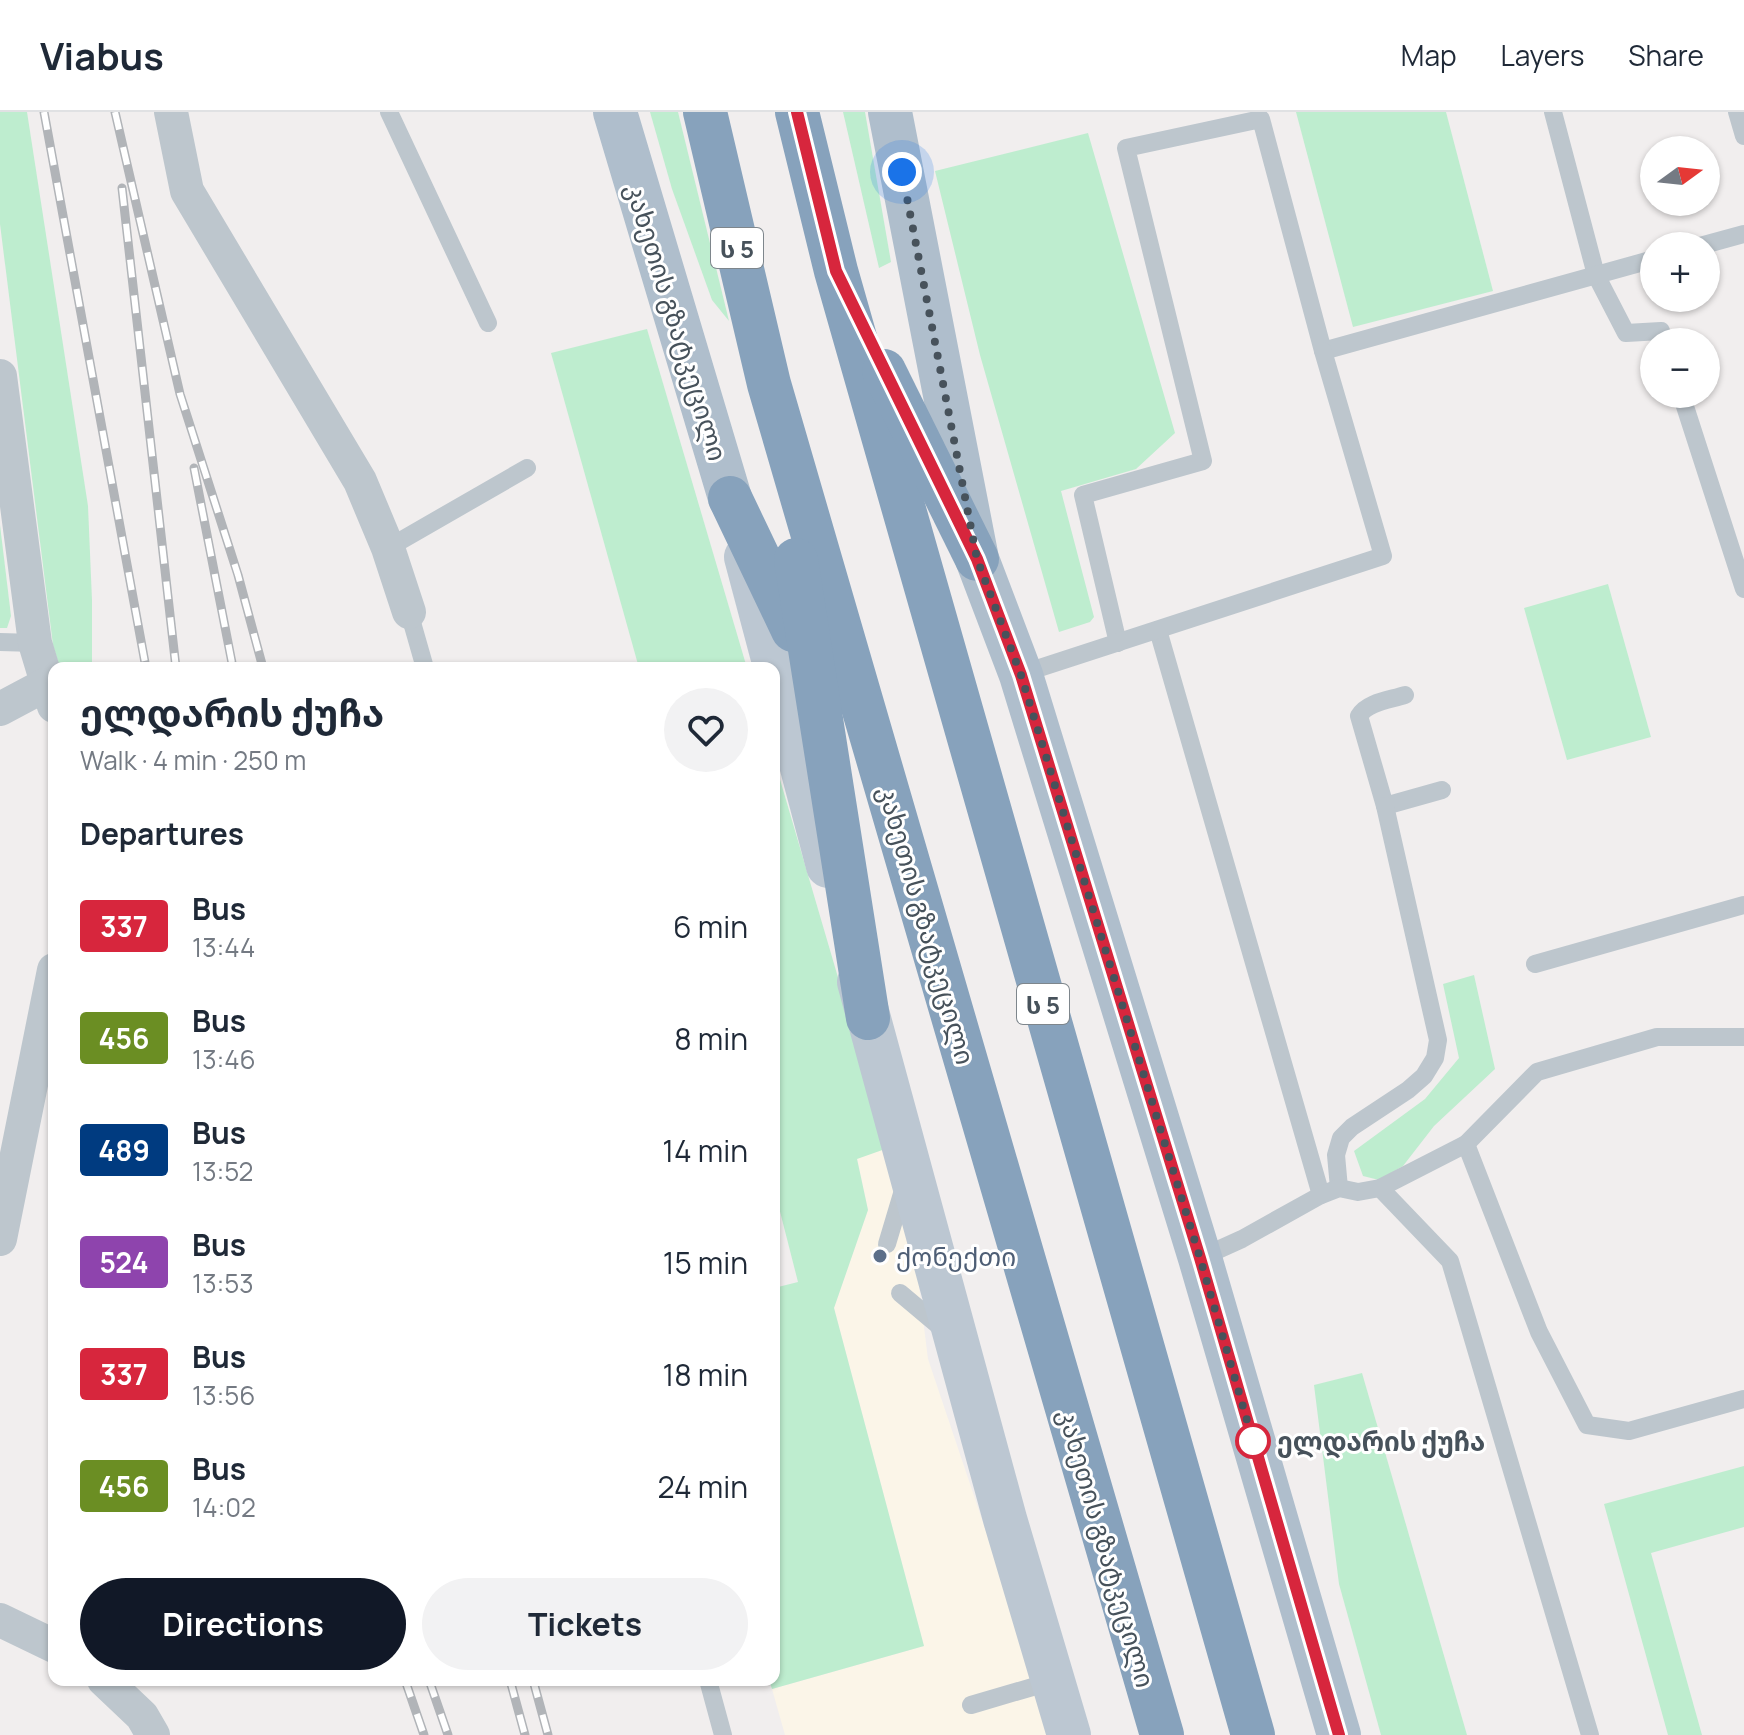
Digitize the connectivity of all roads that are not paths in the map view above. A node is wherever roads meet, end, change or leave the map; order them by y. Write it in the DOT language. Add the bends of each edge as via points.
graph roads {
  1 [pos="171,112"];
  2 [pos="389,112"];
  3 [pos="615,112"];
  4 [pos="705,112"];
  5 [pos="797,112"];
  6 [pos="890,112"];
  7 [pos="1553,112"];
  8 [pos="1737,112"];
  9 [pos="1260,116"];
  10 [pos="1744,136"];
  11 [pos="1744,234"];
  12 [pos="1720,241"];
  13 [pos="1640,263"];
  14 [pos="836,271"];
  15 [pos="1596,275"];
  16 [pos="488,323"];
  17 [pos="1640,332"];
  18 [pos="1323,351"];
  19 [pos="0,376"];
  20 [pos="769,384"];
  21 [pos="1686,408"];
  22 [pos="527,468"];
  23 [pos="730,498"];
  24 [pos="388,548"];
  25 [pos="977,559"];
  26 [pos="1744,589"];
  27 [pos="409,612"];
  28 [pos="1158,630"];
  29 [pos="0,642"];
  30 [pos="35,643"];
  31 [pos="1118,643"];
  32 [pos="423,662"];
  33 [pos="774,662"];
  34 [pos="1021,675"];
  35 [pos="814,676"];
  36 [pos="780,686"];
  37 [pos="48,688"];
  38 [pos="1405,695"];
  39 [pos="48,696"];
  40 [pos="0,709"];
  41 [pos="1442,790"];
  42 [pos="1385,806"];
  43 [pos="906,853"];
  44 [pos="1744,905"];
  45 [pos="1535,964"];
  46 [pos="48,994"];
  47 [pos="868,1018"];
  48 [pos="1744,1037"];
  49 [pos="1466,1144"];
  50 [pos="8,1157"];
  51 [pos="909,1169"];
  52 [pos="1380,1188"];
  53 [pos="1330,1191"];
  54 [pos="0,1239"];
  55 [pos="887,1244"];
  56 [pos="1200,1258"];
  57 [pos="900,1293"];
  58 [pos="957,1341"];
  59 [pos="1744,1399"];
  60 [pos="0,1620"];
  61 [pos="48,1643"];
  62 [pos="1053,1681"];
  63 [pos="110,1686"];
  64 [pos="710,1686"];
  65 [pos="971,1705"];
  66 [pos="153,1735"];
  67 [pos="723,1735"];
  68 [pos="1069,1735"];
  69 [pos="1162,1735"];
  70 [pos="1253,1735"];
  71 [pos="1339,1735"];
  72 [pos="1590,1735"];
  1 -- 24 [label="street" via="187,191 360,481"];
  2 -- 16 [label="lane"];
  3 -- 23 [label="main road, კახეთის გზატკეცილი"];
  4 -- 20 [label="highway, კახეთის გზატკეცილი / ს 5"];
  5 -- 14 [label="highway, ს 5"];
  6 -- 25 [label="main road"];
  7 -- 15 [label="lane"];
  8 -- 10 [label="lane"];
  9 -- 18 [label="lane"];
  9 -- 31 [label="lane" via="1126,148 1203,461 1083,495"];
  11 -- 12 [label="lane"];
  13 -- 15 [label="lane"];
  14 -- 25 [label="highway"];
  14 -- 70 [label="highway, ს 5"];
  15 -- 17 [label="lane" via="1626,333"];
  15 -- 18 [label="lane"];
  18 -- 28 [label="lane" via="1383,556"];
  19 -- 30 [label="street"];
  20 -- 35 [label="highway"];
  20 -- 43 [label="highway, კახეთის გზატკეცილი / ს 5"];
  21 -- 26 [label="lane"];
  22 -- 24 [label="lane"];
  23 -- 33 [label="street, კახეთის გზატკეცილი"];
  23 -- 35 [label="highway"];
  24 -- 27 [label="street"];
  25 -- 34 [label="main road"];
  27 -- 32 [label="lane"];
  28 -- 31 [label="lane"];
  28 -- 53 [label="lane"];
  29 -- 30 [label="lane"];
  30 -- 37 [label="street"];
  31 -- 34 [label="lane"];
  34 -- 56 [label="main road"];
  35 -- 43 [label="highway"];
  35 -- 47 [label="highway"];
  36 -- 47 [label="street, კახეთის გზატკეცილი"];
  38 -- 42 [label="lane" via="1371,705 1359,716"];
  39 -- 40 [label="street"];
  41 -- 42 [label="lane"];
  42 -- 53 [label="lane" via="1438,1040 1424,1076 1341,1138"];
  43 -- 69 [label="highway, კახეთის გზატკეცილი / ს 5"];
  44 -- 45 [label="lane"];
  46 -- 50 [label="street"];
  47 -- 51 [label="street, კახეთის გზატკეცილი"];
  48 -- 49 [label="lane" via="1657,1037 1537,1072"];
  49 -- 52 [label="lane"];
  49 -- 59 [label="lane" via="1539,1332 1587,1425 1629,1431"];
  50 -- 54 [label="street"];
  51 -- 55 [label="lane"];
  51 -- 58 [label="street, კახეთის გზატკეცილი"];
  52 -- 53 [label="lane"];
  52 -- 72 [label="lane" via="1450,1261"];
  53 -- 56 [label="lane"];
  56 -- 71 [label="main road"];
  57 -- 58 [label="lane"];
  58 -- 62 [label="street, კახეთის გზატკეცილი"];
  60 -- 61 [label="street"];
  62 -- 65 [label="lane"];
  62 -- 68 [label="street, კახეთის გზატკეცილი"];
  63 -- 66 [label="street" via="142,1716"];
  64 -- 67 [label="lane"];
}
